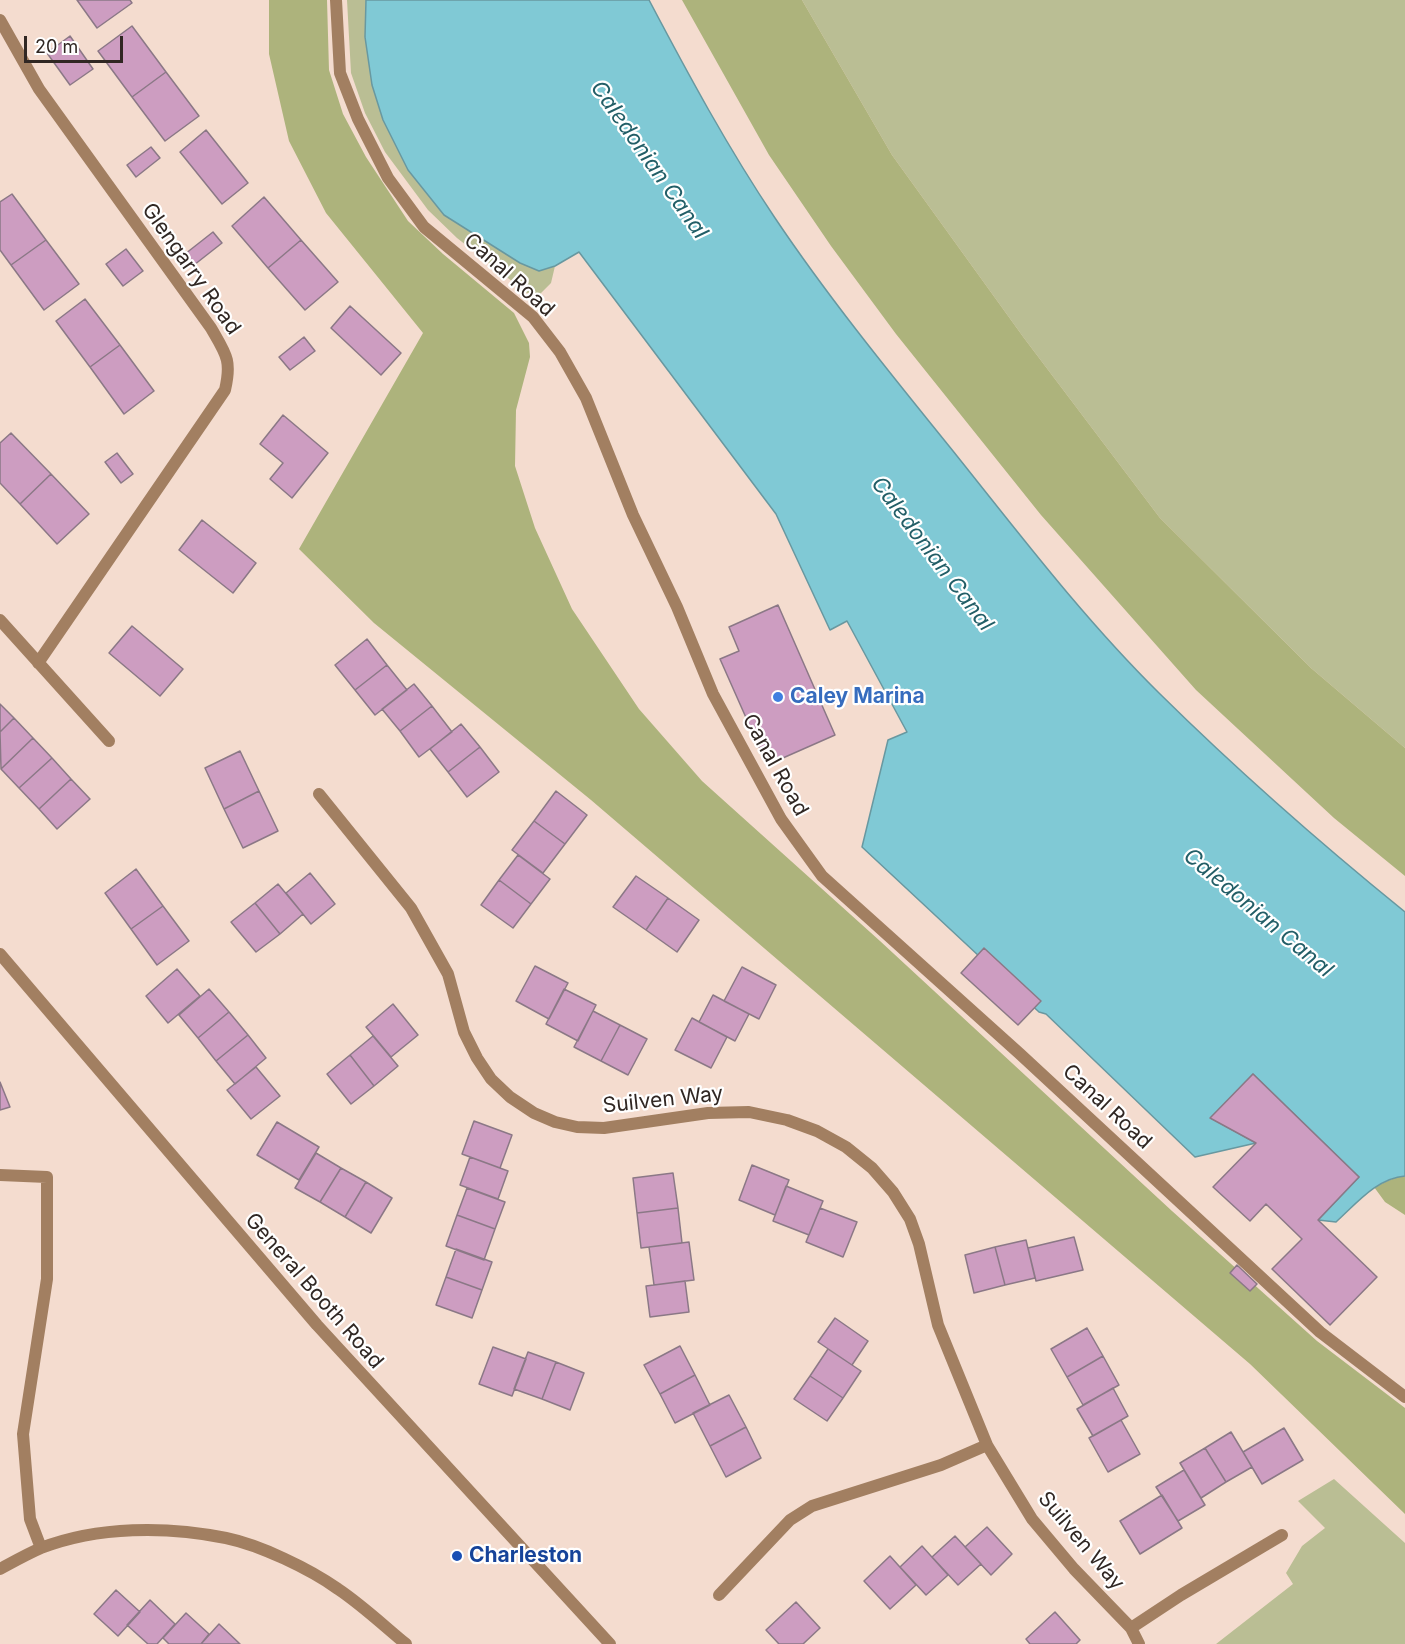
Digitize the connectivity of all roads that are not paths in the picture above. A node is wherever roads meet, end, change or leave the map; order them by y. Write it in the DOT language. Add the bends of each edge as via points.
graph roads {
  1 [pos="336,0"];
  2 [pos="0,20"];
  3 [pos="0,620"];
  4 [pos="38,663"];
  5 [pos="109,741"];
  6 [pos="319,794"];
  7 [pos="0,954"];
  8 [pos="0,1175"];
  9 [pos="1405,1397"];
  10 [pos="987,1445"];
  11 [pos="1282,1535"];
  12 [pos="41,1548"];
  13 [pos="0,1569"];
  14 [pos="719,1595"];
  15 [pos="1131,1628"];
  16 [pos="406,1644"];
  17 [pos="610,1644"];
  18 [pos="1139,1644"];
  1 -- 9 [label="street, Canal Road" via="340,73 388,178 424,227 533,317 560,352 586,398 633,515 714,694 781,819 822,876 1020,1053 1320,1332"];
  2 -- 4 [label="street, Glengarry Road" via="39,88 211,328 225,351 229,370 225,390"];
  3 -- 4 [label="street"];
  4 -- 5 [label="street"];
  6 -- 10 [label="street, Suilven Way" via="411,908 448,974 464,1032 477,1058 510,1097 534,1113 577,1127 604,1128 708,1113 749,1112 817,1131 872,1168 910,1219 938,1325"];
  7 -- 17 [label="street, General Booth Road" via="316,1325"];
  8 -- 12 [label="street" via="46,1177 47,1278 23,1434 30,1519"];
  10 -- 14 [label="street" via="941,1465 812,1506 790,1521"];
  10 -- 15 [label="street, Suilven Way" via="1032,1519"];
  11 -- 15 [label="street"];
  12 -- 13 [label="street"];
  12 -- 16 [label="street" via="84,1536 127,1531 177,1531 228,1538 271,1553 330,1583"];
  15 -- 18 [label="street, Suilven Way"];
}
